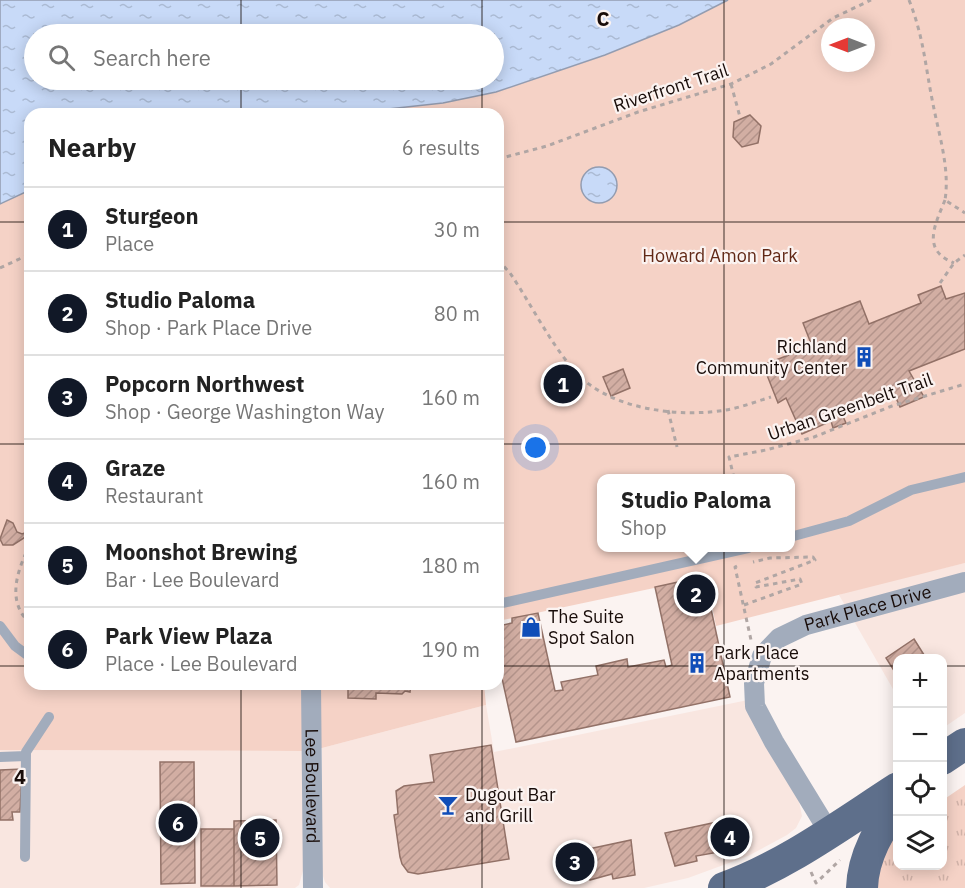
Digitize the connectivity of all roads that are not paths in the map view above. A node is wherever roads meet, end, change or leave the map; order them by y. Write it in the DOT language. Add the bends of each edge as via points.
graph roads {
  1 [pos="965,477"];
  2 [pos="795,536"];
  3 [pos="730,552"];
  4 [pos="965,582"];
  5 [pos="504,603"];
  6 [pos="0,626"];
  7 [pos="24,653"];
  8 [pos="311,690"];
  9 [pos="49,717"];
  10 [pos="965,744"];
  11 [pos="26,756"];
  12 [pos="947,756"];
  13 [pos="0,757"];
  14 [pos="893,791"];
  15 [pos="893,808"];
  16 [pos="829,832"];
  17 [pos="25,857"];
  18 [pos="313,888"];
  19 [pos="724,888"];
  20 [pos="859,888"];
  1 -- 2 [label="lane" via="911,490 849,521"];
  3 -- 5 [label="lane"];
  4 -- 16 [label="street, Park Place Drive" via="806,625 779,638 762,656 754,683 755,706"];
  6 -- 7 [label="lane"];
  8 -- 18 [label="street, Lee Boulevard"];
  9 -- 11 [label="lane"];
  10 -- 12 [label="main road"];
  11 -- 13 [label="lane"];
  11 -- 17 [label="lane"];
  14 -- 16 [label="main road"];
  15 -- 20 [label="main road" via="871,847"];
  16 -- 19 [label="main road" via="771,867"];
  16 -- 20 [label="main road"];
}
